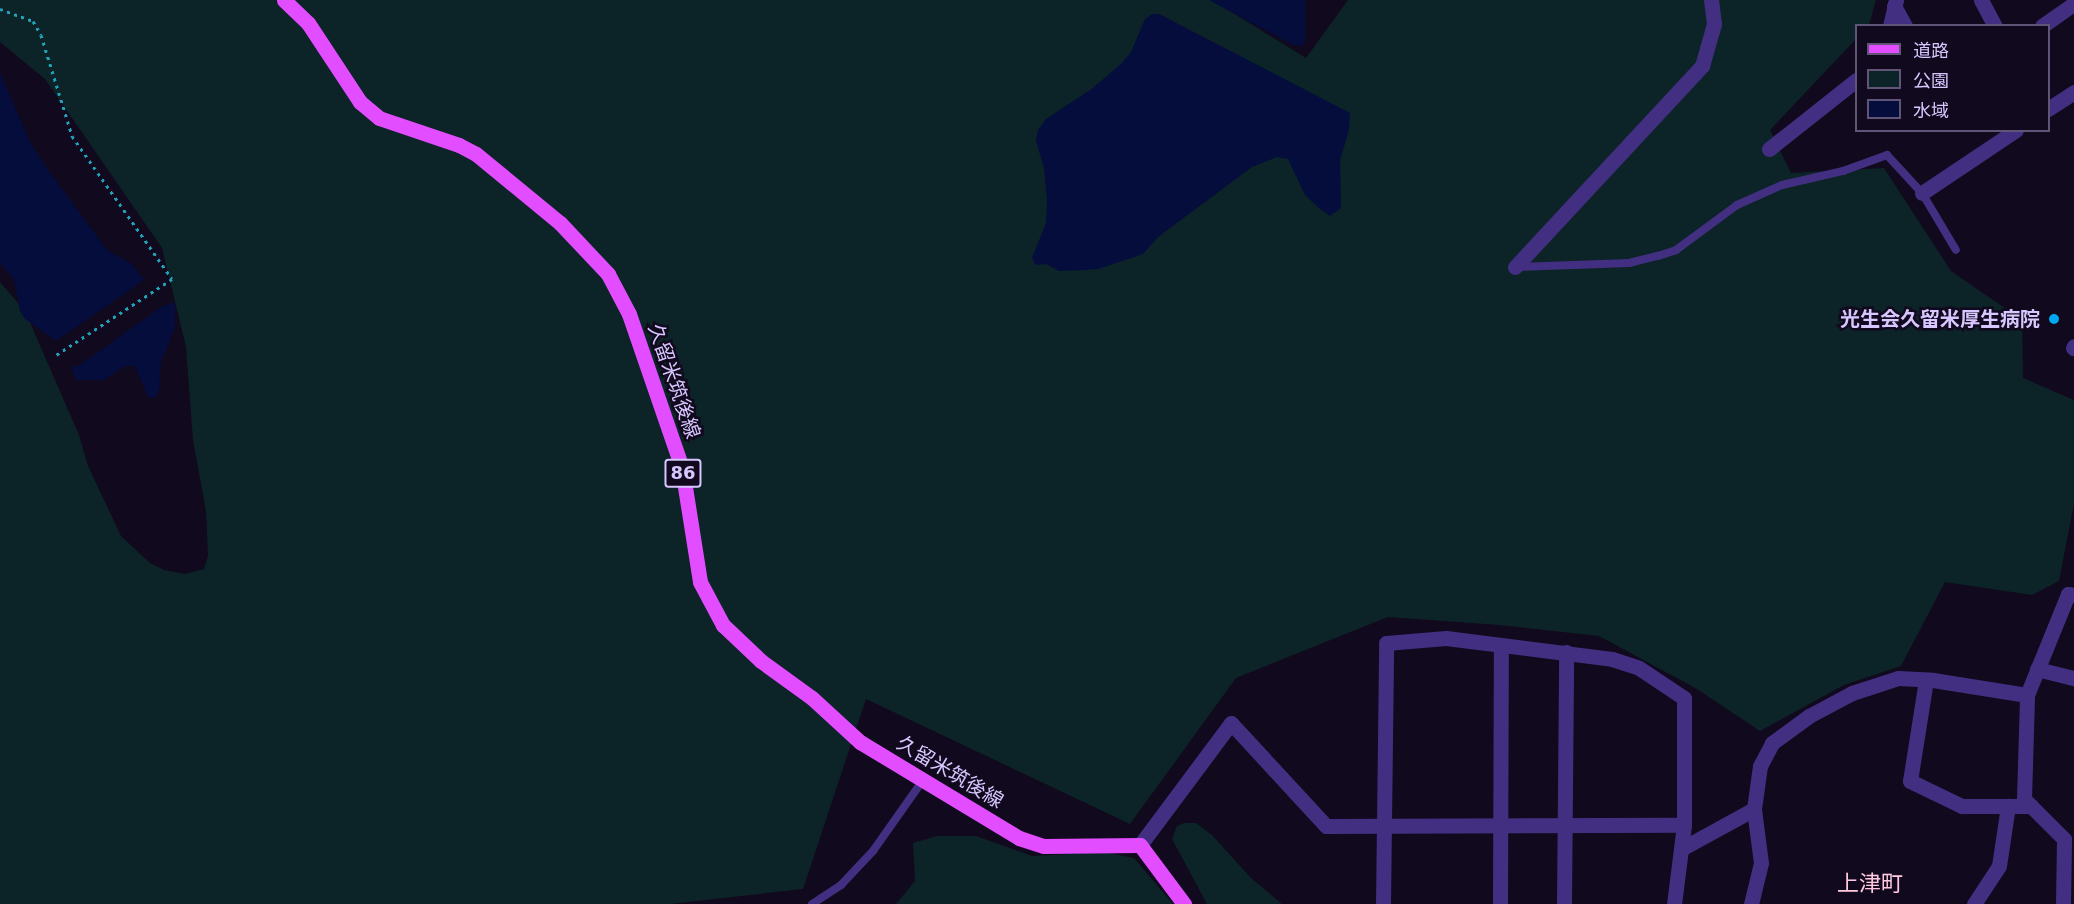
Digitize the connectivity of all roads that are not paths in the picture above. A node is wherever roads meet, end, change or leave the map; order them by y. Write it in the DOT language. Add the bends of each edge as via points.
graph roads {
  1 [pos="284,0"];
  2 [pos="1711,0"];
  3 [pos="1981,0"];
  4 [pos="1895,3"];
  5 [pos="2074,4"];
  6 [pos="1890,24"];
  7 [pos="1904,24"];
  8 [pos="1994,24"];
  9 [pos="2045,24"];
  10 [pos="1855,82"];
  11 [pos="2074,92"];
  12 [pos="2050,108"];
  13 [pos="2013,132"];
  14 [pos="1769,149"];
  15 [pos="1922,193"];
  16 [pos="1956,250"];
  17 [pos="1515,267"];
  18 [pos="2074,595"];
  19 [pos="1501,648"];
  20 [pos="1566,652"];
  21 [pos="2037,669"];
  22 [pos="2074,678"];
  23 [pos="1926,680"];
  24 [pos="2027,695"];
  25 [pos="922,780"];
  26 [pos="2008,806"];
  27 [pos="2031,806"];
  28 [pos="1754,809"];
  29 [pos="1500,824"];
  30 [pos="1564,824"];
  31 [pos="1383,825"];
  32 [pos="1684,825"];
  33 [pos="1140,845"];
  34 [pos="1682,849"];
  35 [pos="812,904"];
  36 [pos="1184,904"];
  37 [pos="1383,904"];
  38 [pos="1500,904"];
  39 [pos="1564,904"];
  40 [pos="1674,904"];
  41 [pos="1751,904"];
  42 [pos="1974,904"];
  43 [pos="2063,904"];
  1 -- 25 [label="main road, 久留米筑後線 / 86" via="308,23 360,102 373,113 476,154 560,224 608,274 629,314 682,468 700,582 723,625 860,742"];
  2 -- 17 [label="street" via="1714,24 1702,66"];
  3 -- 8 [label="street"];
  4 -- 6 [label="street"];
  4 -- 7 [label="street"];
  5 -- 9 [label="street"];
  10 -- 14 [label="street"];
  11 -- 12 [label="street"];
  13 -- 15 [label="street"];
  15 -- 16 [label="lane"];
  15 -- 17 [label="lane" via="1887,155 1773,189 1737,205 1676,250 1658,256 1629,263"];
  18 -- 21 [label="street" via="2068,594"];
  19 -- 29 [label="street"];
  20 -- 30 [label="street"];
  20 -- 31 [label="street" via="1446,639 1386,643"];
  20 -- 32 [label="street" via="1612,659 1639,668 1684,698"];
  21 -- 22 [label="street"];
  21 -- 24 [label="street"];
  23 -- 24 [label="street"];
  23 -- 26 [label="street" via="1910,781 1962,806"];
  23 -- 28 [label="street" via="1898,678 1852,693 1809,716 1772,743 1760,766"];
  24 -- 27 [label="street" via="2024,799"];
  25 -- 33 [label="main road, 久留米筑後線 / 86" via="1019,838 1044,846"];
  25 -- 35 [label="lane" via="873,851 841,885"];
  26 -- 27 [label="street"];
  26 -- 42 [label="street" via="1999,866"];
  27 -- 43 [label="street" via="2064,839"];
  28 -- 34 [label="street"];
  28 -- 41 [label="street" via="1761,863"];
  29 -- 30 [label="street"];
  29 -- 31 [label="street"];
  29 -- 38 [label="street"];
  30 -- 32 [label="street"];
  30 -- 39 [label="street"];
  31 -- 33 [label="street" via="1326,826 1231,723"];
  31 -- 37 [label="street"];
  32 -- 34 [label="street"];
  33 -- 36 [label="main road"];
  34 -- 40 [label="street"];
}
